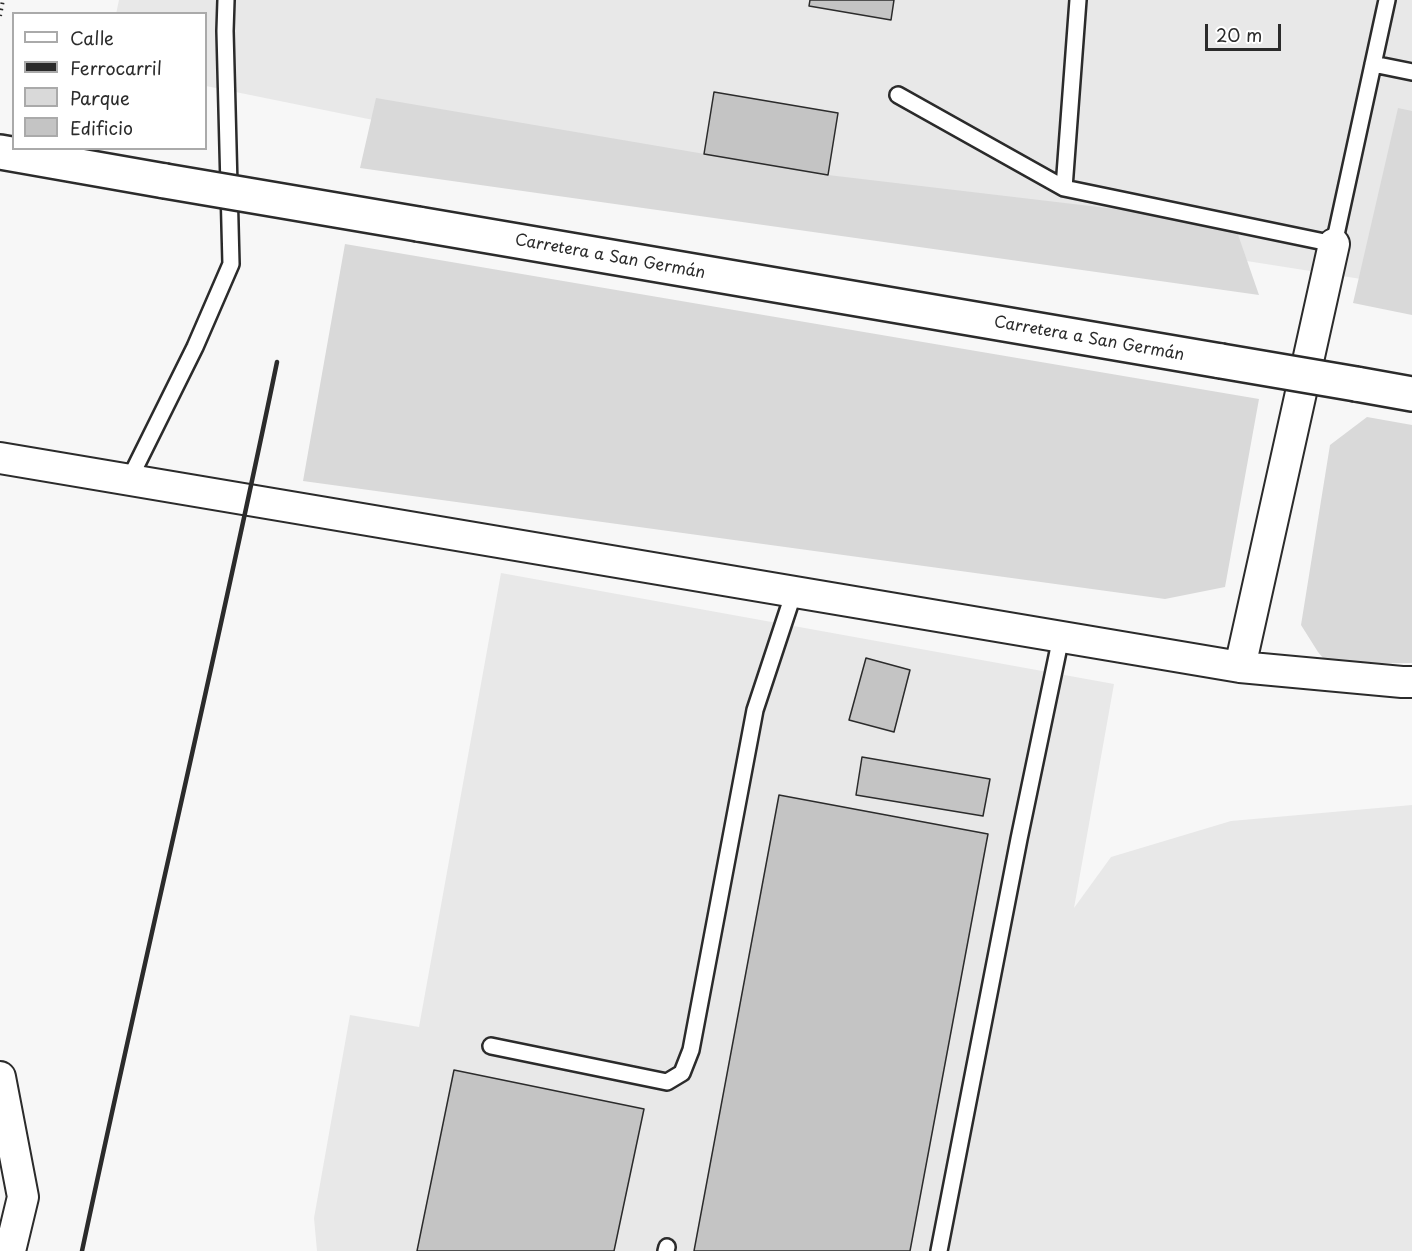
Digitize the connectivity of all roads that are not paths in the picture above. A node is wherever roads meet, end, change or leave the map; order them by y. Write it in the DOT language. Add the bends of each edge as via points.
graph roads {
  1 [pos="226,0"];
  2 [pos="1078,0"];
  3 [pos="1387,0"];
  4 [pos="1373,64"];
  5 [pos="1412,72"];
  6 [pos="898,94"];
  7 [pos="0,152"];
  8 [pos="1064,188"];
  9 [pos="1334,244"];
  10 [pos="1412,394"];
  11 [pos="0,458"];
  12 [pos="129,480"];
  13 [pos="795,592"];
  14 [pos="1061,637"];
  15 [pos="1240,667"];
  16 [pos="1412,682"];
  17 [pos="491,1047"];
  18 [pos="0,1077"];
  19 [pos="10,1251"];
  20 [pos="939,1251"];
  1 -- 12 [label="lane" via="231,264"];
  2 -- 8 [label="lane"];
  3 -- 4 [label="lane"];
  4 -- 5 [label="lane"];
  4 -- 9 [label="lane"];
  6 -- 8 [label="lane"];
  7 -- 10 [label="main road, Carretera a San Germán, bridge"];
  8 -- 9 [label="lane"];
  9 -- 15 [label="street"];
  11 -- 12 [label="street"];
  12 -- 13 [label="street"];
  13 -- 14 [label="street"];
  13 -- 17 [label="lane" via="754,710 691,1050 682,1073 668,1082"];
  14 -- 15 [label="street"];
  14 -- 20 [label="lane"];
  15 -- 16 [label="street"];
  18 -- 19 [label="street" via="23,1197"];
}
